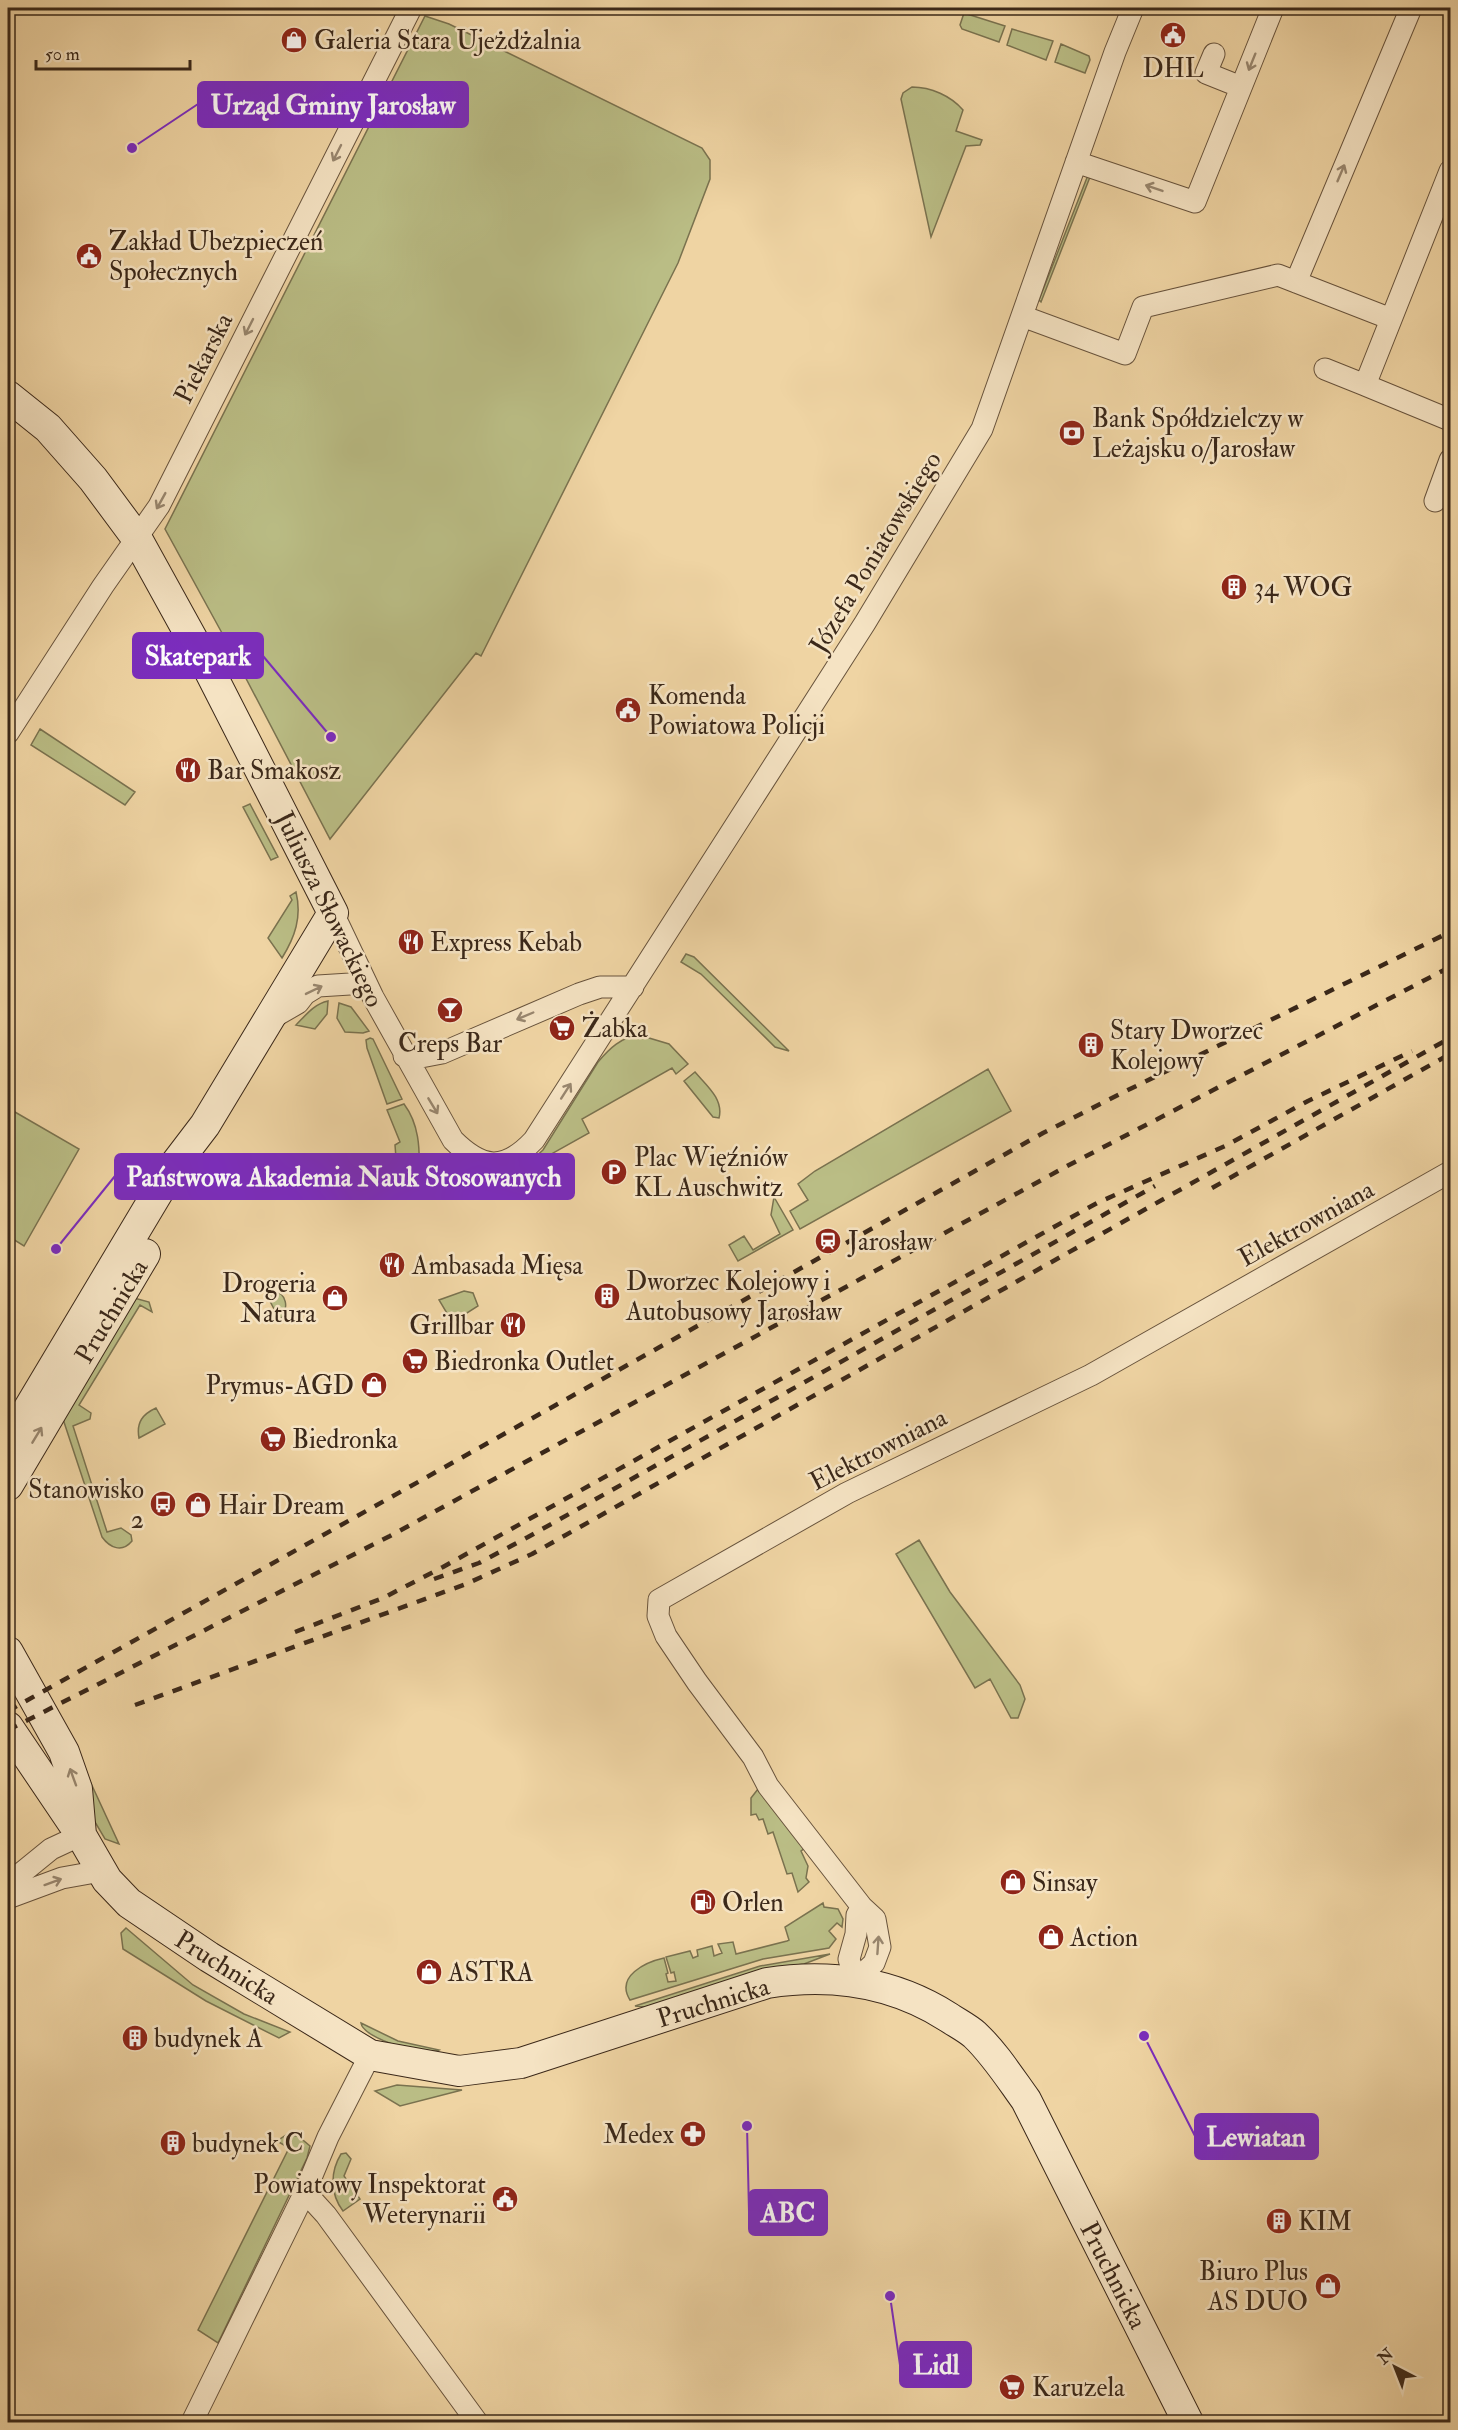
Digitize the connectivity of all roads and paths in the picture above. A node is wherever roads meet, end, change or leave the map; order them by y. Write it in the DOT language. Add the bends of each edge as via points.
graph roads {
  1 [pos="411,8"];
  2 [pos="1133,8"];
  3 [pos="1273,8"];
  4 [pos="1411,8"];
  5 [pos="1214,54"];
  6 [pos="1241,87"];
  7 [pos="1076,162"];
  8 [pos="1450,171"];
  9 [pos="1446,195"];
  10 [pos="1296,282"];
  11 [pos="1022,316"];
  12 [pos="1391,319"];
  13 [pos="1325,369"];
  14 [pos="1365,385"];
  15 [pos="8,396"];
  16 [pos="1450,420"];
  17 [pos="1450,459"];
  18 [pos="1435,501"];
  19 [pos="136,537"];
  20 [pos="8,733"];
  21 [pos="333,913"];
  22 [pos="366,983"];
  23 [pos="633,987"];
  24 [pos="271,1018"];
  25 [pos="404,1056"];
  26 [pos="200,1131"];
  27 [pos="534,1140"];
  28 [pos="1450,1172"];
  29 [pos="8,1443"];
  30 [pos="8,1485"];
  31 [pos="8,1652"];
  32 [pos="8,1727"];
  33 [pos="81,1835"];
  34 [pos="101,1871"];
  35 [pos="8,1884"];
  36 [pos="8,1898"];
  37 [pos="855,1981"];
  38 [pos="370,2055"];
  39 [pos="305,2193"];
  40 [pos="472,2420"];
  41 [pos="192,2422"];
  42 [pos="1188,2422"];
  1 -- 19 [label="street, Piekarska, one-way" via="159,506"];
  2 -- 7 [label="street, Józefa Poniatowskiego"];
  3 -- 6 [label="street, one-way"];
  10 -- 4 [label="street, one-way"];
  5 -- 6 [label="street" via="1206,73"];
  6 -- 7 [label="street, one-way" via="1195,202"];
  7 -- 11 [label="street, Józefa Poniatowskiego"];
  8 -- 9 [label="street"];
  9 -- 12 [label="street"];
  10 -- 11 [label="street" via="1278,275 1143,307 1125,354"];
  10 -- 12 [label="street"];
  11 -- 23 [label="street, Józefa Poniatowskiego" via="982,429 865,623"];
  12 -- 14 [label="street"];
  13 -- 14 [label="street"];
  14 -- 16 [label="street"];
  15 -- 19 [label="main road, Juliusza Słowackiego" via="48,428"];
  17 -- 18 [label="street"];
  19 -- 20 [label="street, Piekarska"];
  19 -- 21 [label="main road, Juliusza Słowackiego"];
  21 -- 22 [label="street, Juliusza Słowackiego"];
  21 -- 24 [label="main road, Pruchnicka"];
  24 -- 22 [label="street, Pruchnicka, one-way" via="318,986"];
  22 -- 25 [label="street, Juliusza Słowackiego"];
  23 -- 25 [label="street, one-way" via="600,987 442,1053"];
  27 -- 23 [label="street, Józefa Poniatowskiego, one-way"];
  24 -- 26 [label="main road, Pruchnicka"];
  25 -- 27 [label="street, Juliusza Słowackiego, one-way" via="453,1140 469,1156 485,1163 504,1161 521,1155"];
  26 -- 29 [label="main road, Pruchnicka" via="173,1167"];
  30 -- 26 [label="main road, Pruchnicka, one-way" via="191,1169"];
  28 -- 37 [label="street, Elektrowniana" via="1091,1375 847,1492 659,1600 658,1616 666,1636 697,1682 753,1757 768,1786 875,1919 880,1947 874,1963"];
  33 -- 31 [label="main road, Pruchnicka, one-way" via="77,1789 64,1752"];
  32 -- 33 [label="main road, Pruchnicka"];
  33 -- 34 [label="main road, Pruchnicka"];
  33 -- 35 [label="street" via="51,1849"];
  36 -- 34 [label="street, one-way" via="62,1878"];
  34 -- 38 [label="main road, Pruchnicka" via="129,1903 197,1950"];
  37 -- 38 [label="main road, Pruchnicka" via="799,1978 767,1983 520,2063 459,2071"];
  37 -- 42 [label="main road, Pruchnicka" via="927,2004 974,2034 999,2062 1026,2100"];
  38 -- 39 [label="street" via="328,2137"];
  39 -- 40 [label="street" via="326,2215"];
  39 -- 41 [label="street"];
}
